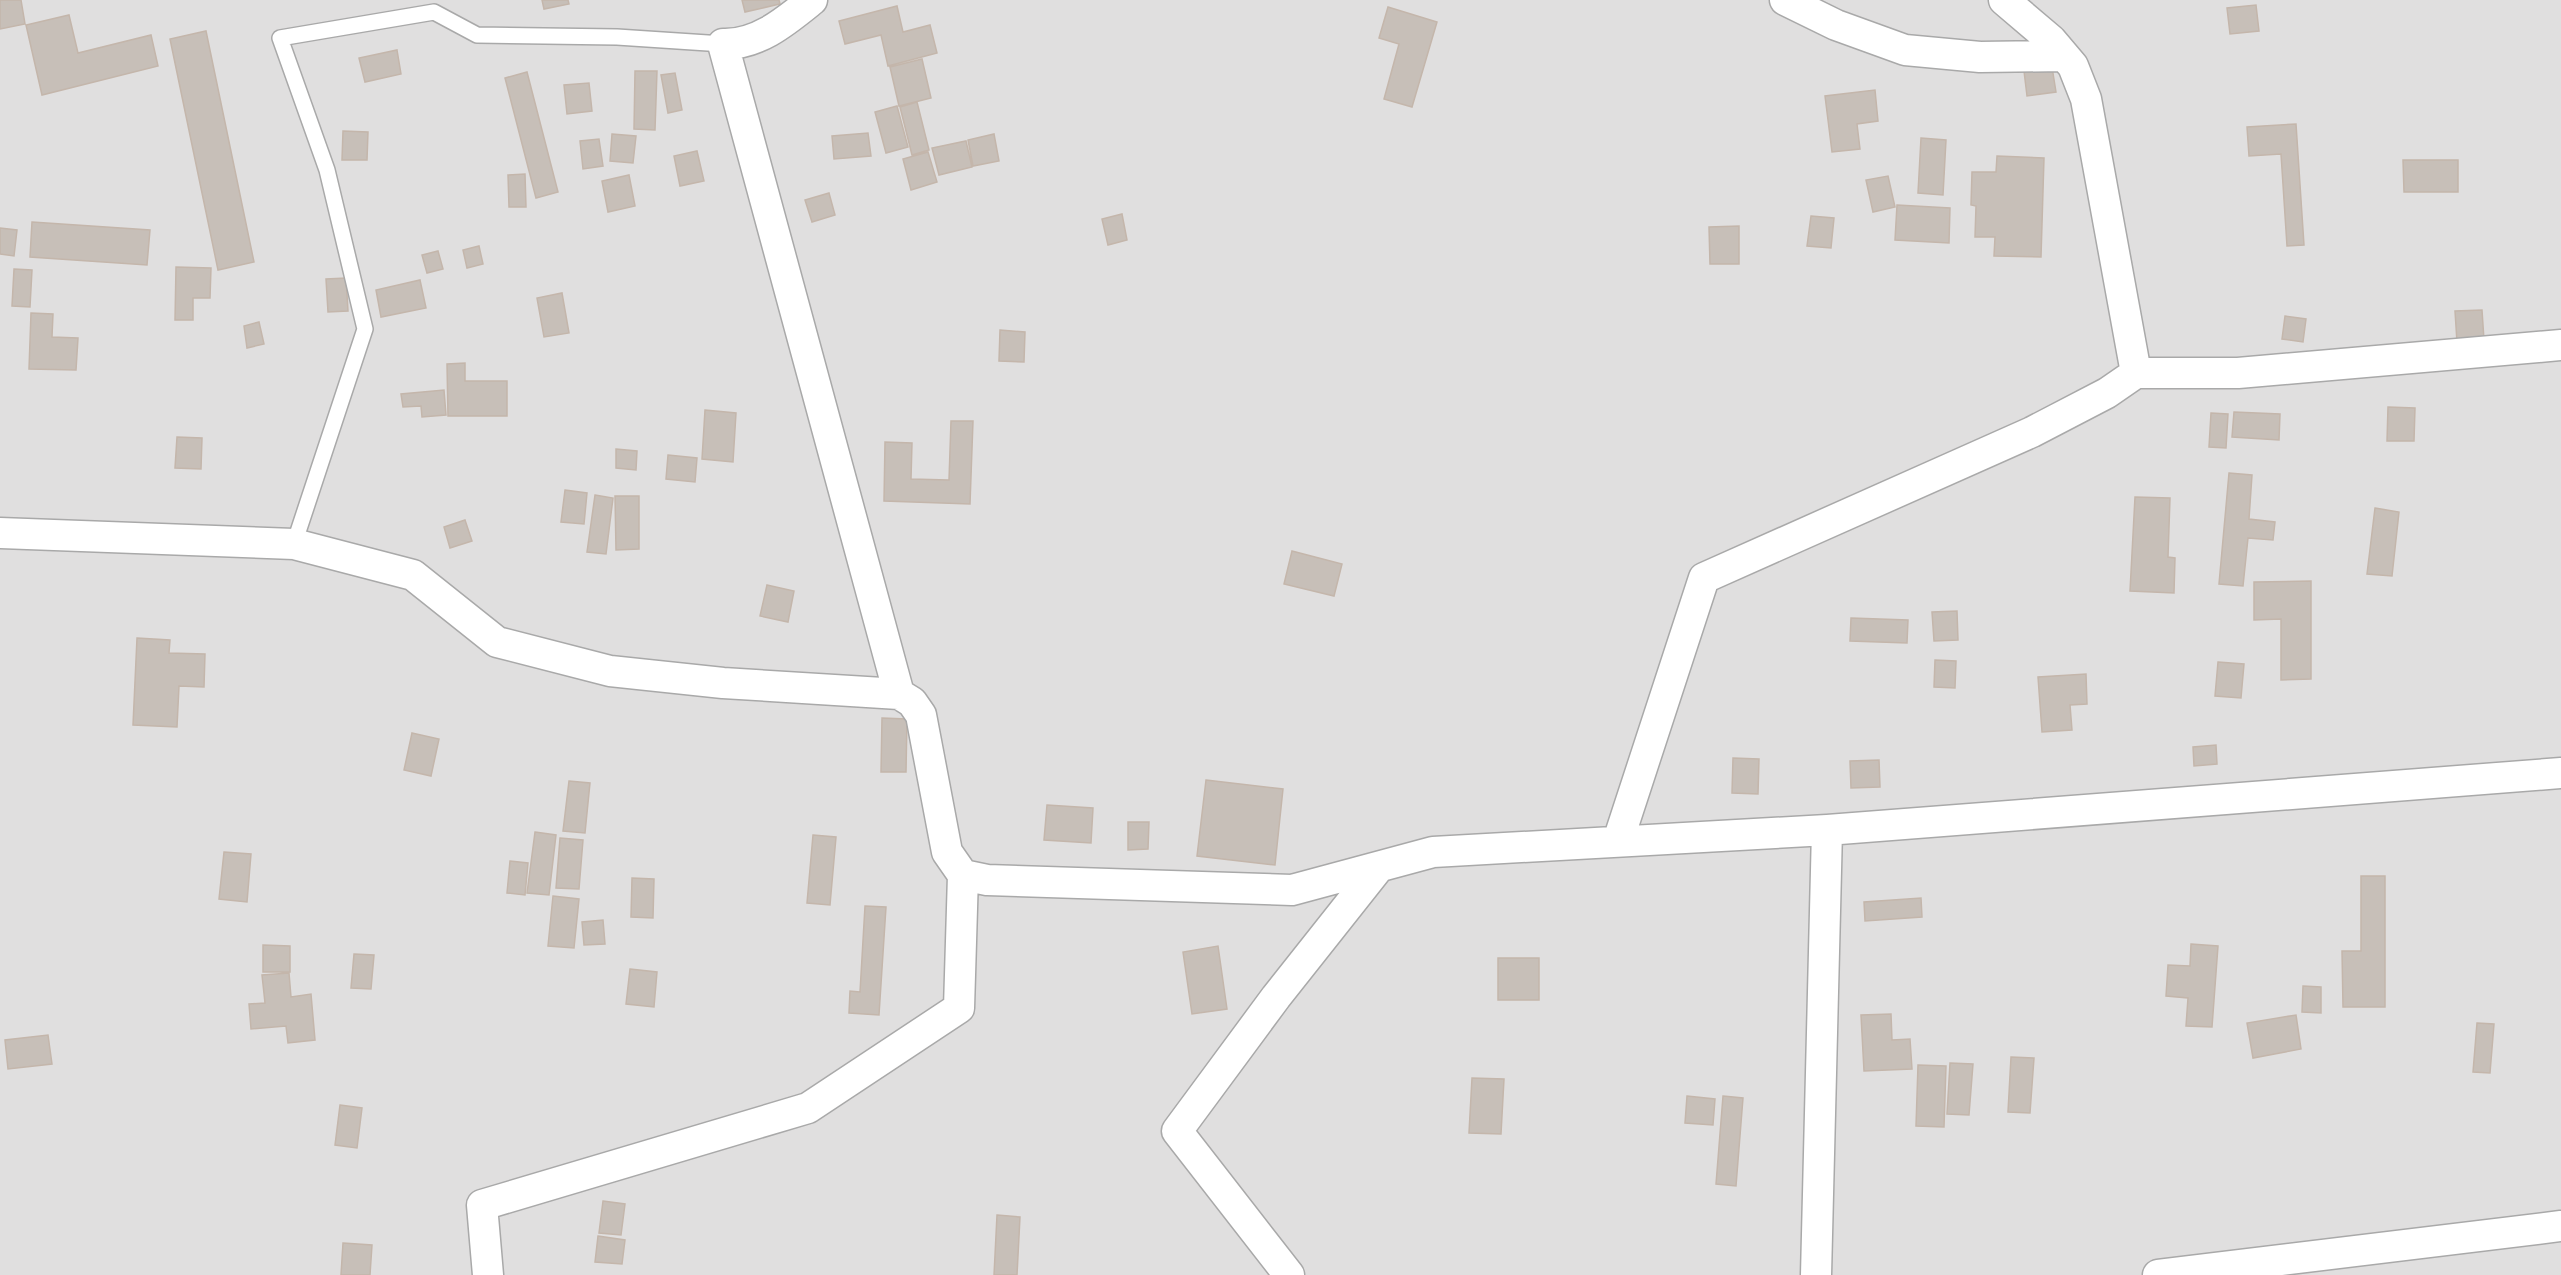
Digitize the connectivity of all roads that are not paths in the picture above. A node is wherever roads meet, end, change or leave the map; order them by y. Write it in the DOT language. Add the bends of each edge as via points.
graph roads {
  1 [pos="812,0"];
  2 [pos="1785,0"];
  3 [pos="2004,0"];
  4 [pos="723,44"];
  5 [pos="2064,56"];
  6 [pos="2561,345"];
  7 [pos="2136,373"];
  8 [pos="0,533"];
  9 [pos="294,544"];
  10 [pos="899,694"];
  11 [pos="2561,773"];
  12 [pos="1827,830"];
  13 [pos="1618,841"];
  14 [pos="1378,867"];
  15 [pos="963,875"];
  16 [pos="2561,1226"];
  17 [pos="488,1275"];
  18 [pos="1289,1275"];
  19 [pos="1816,1275"];
  20 [pos="2158,1275"];
  1 -- 4 [label="street" via="772,32"];
  2 -- 5 [label="street" via="1836,25 1905,50 1980,57"];
  3 -- 5 [label="street"];
  4 -- 9 [label="lane" via="617,37 477,36 434,12 280,38 327,170 365,329"];
  4 -- 10 [label="street"];
  5 -- 7 [label="street" via="2073,66 2086,99"];
  6 -- 7 [label="street" via="2238,373"];
  7 -- 13 [label="street" via="2107,393 2031,432 1704,578"];
  8 -- 9 [label="street"];
  9 -- 10 [label="street" via="413,575 497,642 610,671"];
  10 -- 15 [label="street" via="912,702 921,715 947,852"];
  11 -- 12 [label="street"];
  12 -- 13 [label="street"];
  12 -- 19 [label="street"];
  13 -- 14 [label="street" via="1433,852"];
  14 -- 15 [label="street" via="1292,890 987,880"];
  14 -- 18 [label="street" via="1177,1131"];
  15 -- 17 [label="street" via="959,1008 808,1108 482,1205"];
  16 -- 20 [label="street"];
}
